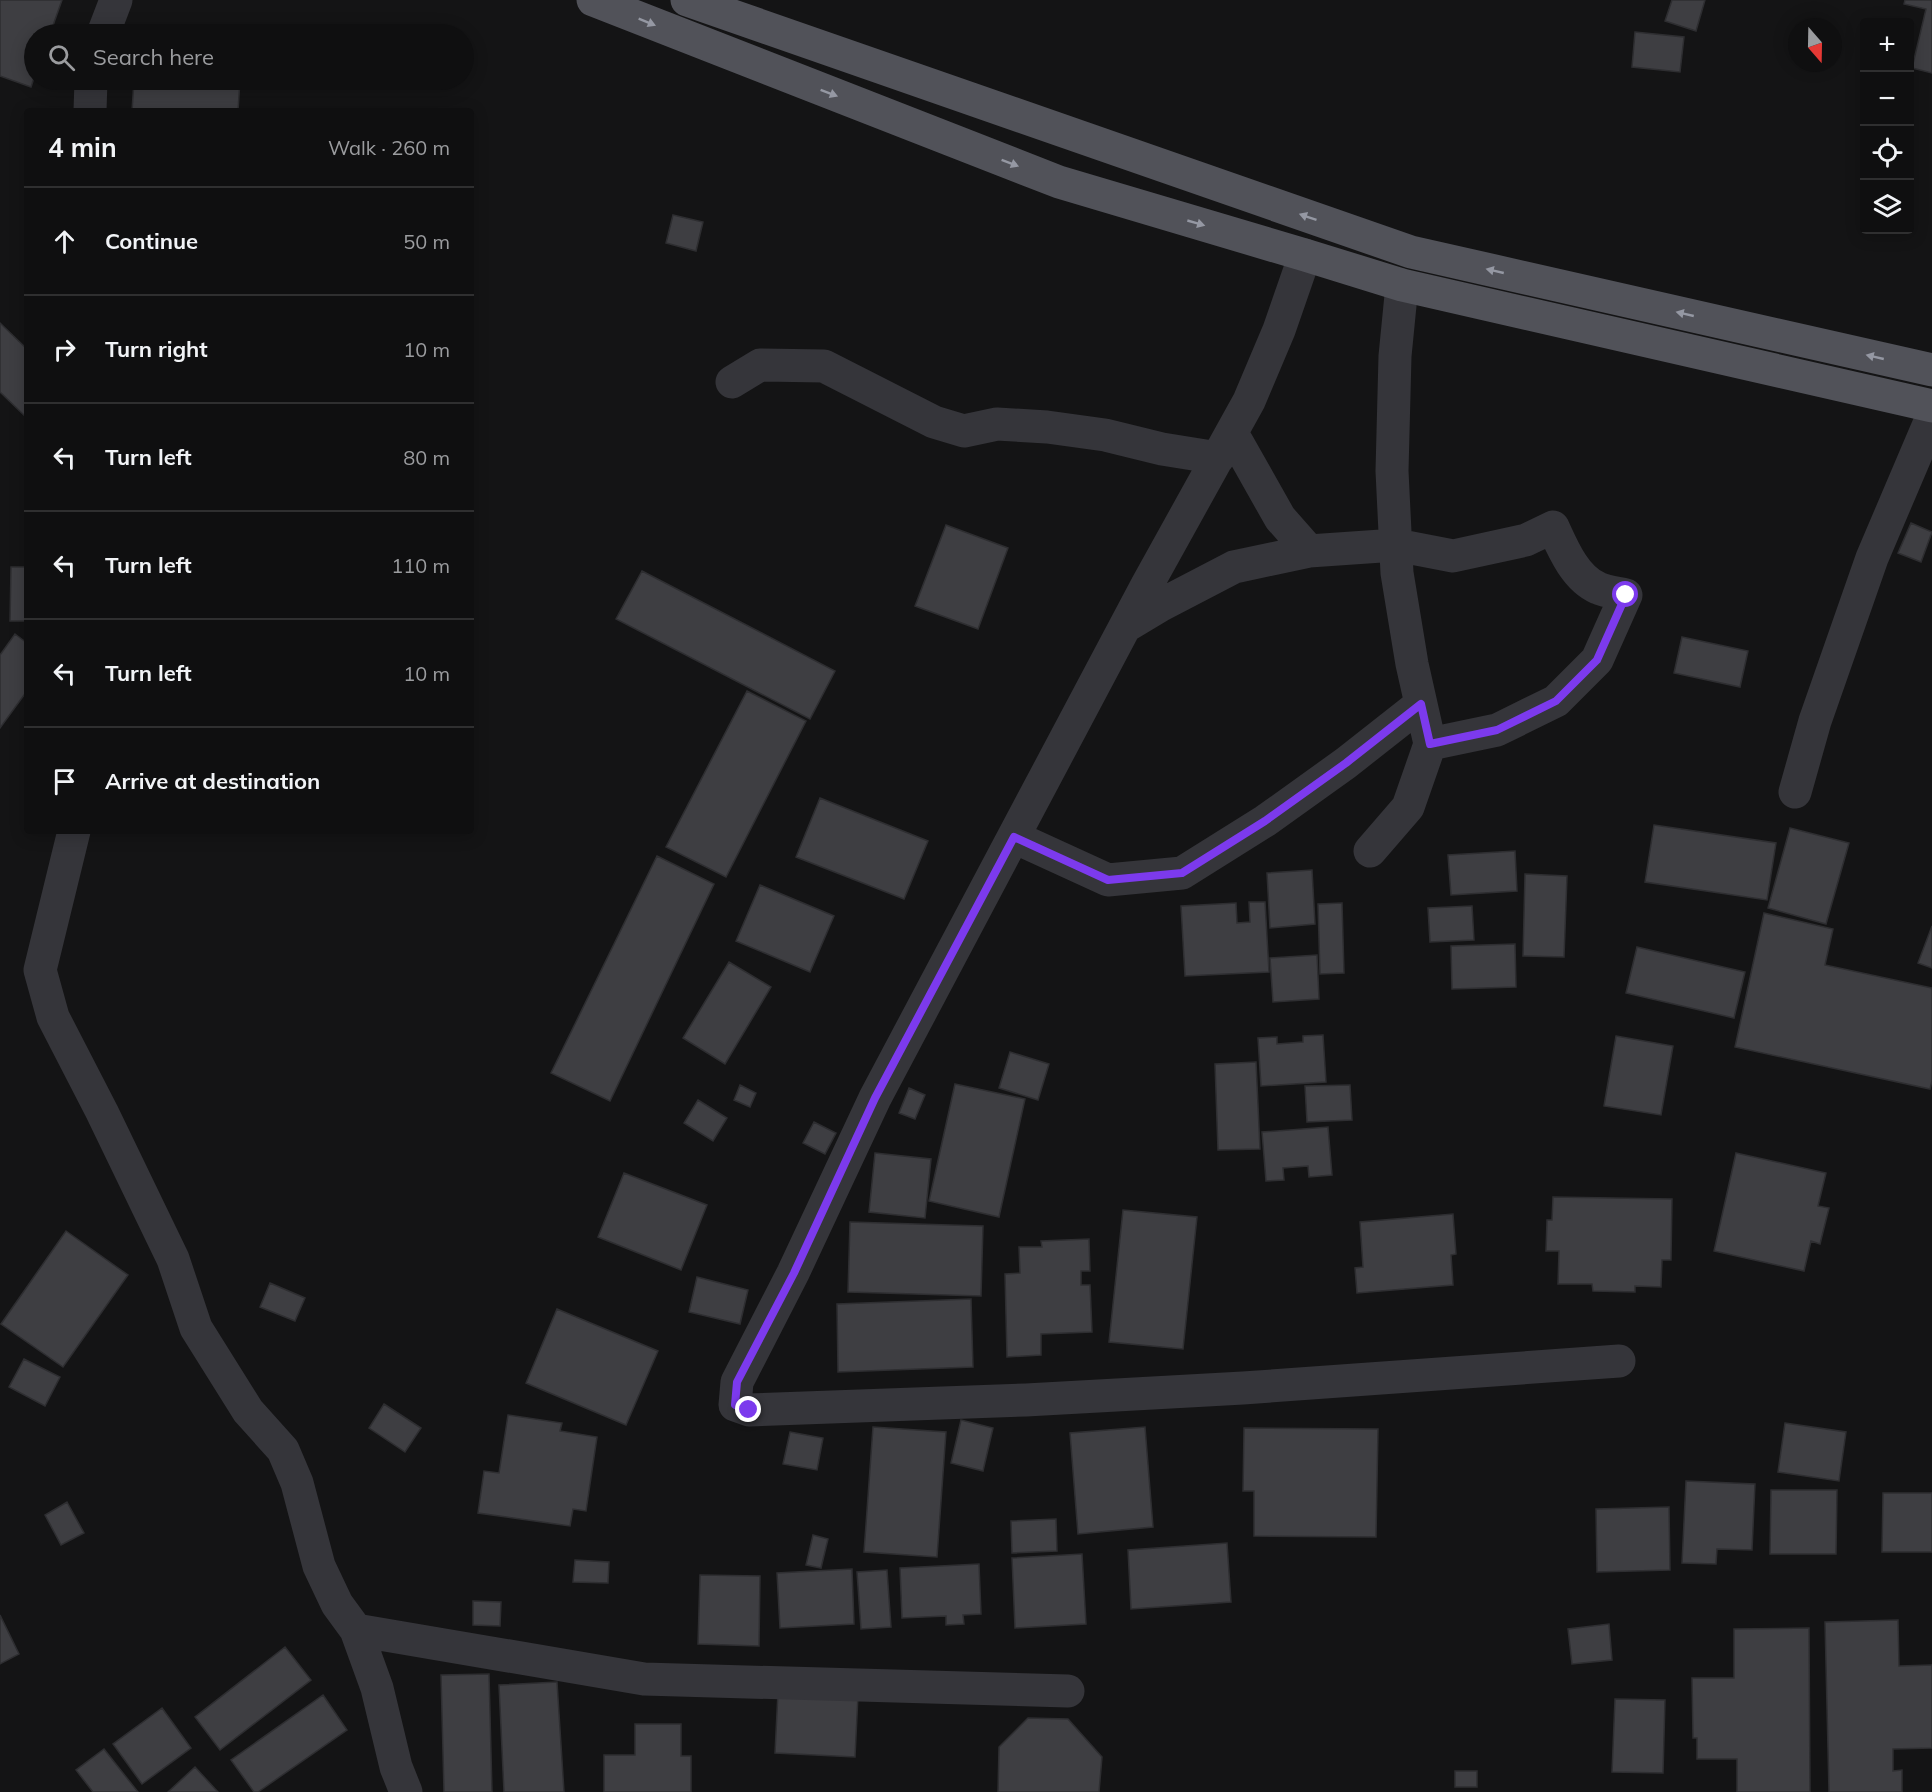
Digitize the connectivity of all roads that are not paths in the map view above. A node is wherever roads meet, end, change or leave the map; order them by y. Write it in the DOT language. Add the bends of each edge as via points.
graph roads {
  1 [pos="116,0"];
  2 [pos="593,0"];
  3 [pos="687,0"];
  4 [pos="107,24"];
  5 [pos="91,90"];
  6 [pos="90,108"];
  7 [pos="1305,255"];
  8 [pos="1402,285"];
  9 [pos="1932,370"];
  10 [pos="732,382"];
  11 [pos="1932,406"];
  12 [pos="1932,417"];
  13 [pos="1225,446"];
  14 [pos="1396,545"];
  15 [pos="1309,551"];
  16 [pos="1126,626"];
  17 [pos="1421,704"];
  18 [pos="1430,744"];
  19 [pos="1795,792"];
  20 [pos="73,834"];
  21 [pos="1014,837"];
  22 [pos="1370,851"];
  23 [pos="1619,1361"];
  24 [pos="356,1630"];
  25 [pos="1068,1691"];
  26 [pos="406,1792"];
  1 -- 4 [label="street"];
  2 -- 7 [label="main road, one-way" via="1059,182"];
  9 -- 3 [label="main road, one-way" via="1411,252"];
  5 -- 6 [label="street"];
  7 -- 8 [label="main road"];
  7 -- 13 [label="street" via="1271,350"];
  8 -- 11 [label="main road"];
  8 -- 14 [label="street" via="1395,356 1392,471"];
  10 -- 13 [label="street" via="760,365 824,366 934,422 964,431 997,424 1105,435 1162,449"];
  12 -- 19 [label="street" via="1872,558 1815,721"];
  13 -- 15 [label="street"];
  13 -- 16 [label="street"];
  14 -- 15 [label="street"];
  14 -- 17 [label="street" via="1397,573"];
  14 -- 18 [label="street" via="1453,556 1526,540 1553,527 1575,570 1598,588 1626,595 1597,660 1556,701 1497,730"];
  15 -- 16 [label="street" via="1234,567"];
  16 -- 21 [label="street"];
  17 -- 18 [label="street"];
  17 -- 21 [label="street" via="1265,821 1182,873 1108,880"];
  18 -- 22 [label="street" via="1408,807"];
  20 -- 24 [label="street" via="40,970 53,1017 173,1259 196,1328 248,1411 283,1450 297,1483 319,1566 337,1604"];
  21 -- 23 [label="street" via="875,1098 794,1273 737,1382 735,1405 749,1410 1026,1400"];
  24 -- 25 [label="street" via="644,1679"];
  24 -- 26 [label="street"];
}
